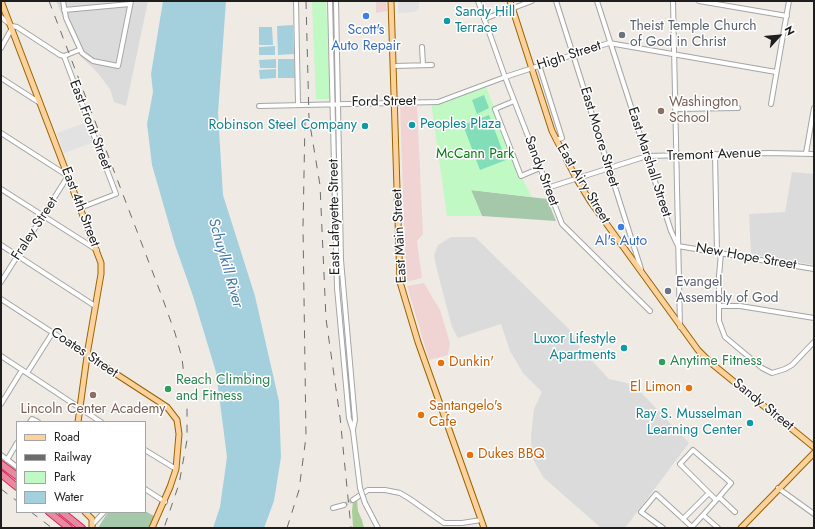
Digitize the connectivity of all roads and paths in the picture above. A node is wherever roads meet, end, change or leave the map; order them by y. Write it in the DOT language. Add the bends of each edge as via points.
graph roads {
  1 [pos="1,1"];
  2 [pos="63,1"];
  3 [pos="95,1"];
  4 [pos="296,1"];
  5 [pos="330,1"];
  6 [pos="336,1"];
  7 [pos="392,1"];
  8 [pos="478,1"];
  9 [pos="510,1"];
  10 [pos="532,1"];
  11 [pos="556,1"];
  12 [pos="597,1"];
  13 [pos="673,1"];
  14 [pos="698,1"];
  15 [pos="789,1"];
  16 [pos="131,3"];
  17 [pos="96,8"];
  18 [pos="512,8"];
  19 [pos="64,10"];
  20 [pos="787,16"];
  21 [pos="1,17"];
  22 [pos="484,19"];
  23 [pos="12,26"];
  24 [pos="612,43"];
  25 [pos="422,47"];
  26 [pos="1,48"];
  27 [pos="80,50"];
  28 [pos="674,54"];
  29 [pos="573,55"];
  30 [pos="64,56"];
  31 [pos="422,65"];
  32 [pos="432,65"];
  33 [pos="539,65"];
  34 [pos="394,66"];
  35 [pos="532,68"];
  36 [pos="776,72"];
  37 [pos="505,77"];
  38 [pos="543,77"];
  39 [pos="1,78"];
  40 [pos="535,80"];
  41 [pos="514,101"];
  42 [pos="395,102"];
  43 [pos="40,103"];
  44 [pos="333,104"];
  45 [pos="338,104"];
  46 [pos="771,104"];
  47 [pos="298,105"];
  48 [pos="259,106"];
  49 [pos="738,108"];
  50 [pos="814,108"];
  51 [pos="675,109"];
  52 [pos="1,134"];
  53 [pos="556,140"];
  54 [pos="806,153"];
  55 [pos="716,154"];
  56 [pos="814,154"];
  57 [pos="647,156"];
  58 [pos="676,156"];
  59 [pos="540,168"];
  60 [pos="608,168"];
  61 [pos="68,176"];
  62 [pos="576,178"];
  63 [pos="547,188"];
  64 [pos="1,189"];
  65 [pos="80,208"];
  66 [pos="43,216"];
  67 [pos="1,245"];
  68 [pos="678,246"];
  69 [pos="97,250"];
  70 [pos="719,252"];
  71 [pos="18,256"];
  72 [pos="814,269"];
  73 [pos="642,272"];
  74 [pos="1,282"];
  75 [pos="1,299"];
  76 [pos="95,306"];
  77 [pos="719,306"];
  78 [pos="650,311"];
  79 [pos="814,318"];
  80 [pos="680,327"];
  81 [pos="53,332"];
  82 [pos="814,342"];
  83 [pos="88,355"];
  84 [pos="1,356"];
  85 [pos="22,370"];
  86 [pos="27,373"];
  87 [pos="1,404"];
  88 [pos="80,408"];
  89 [pos="78,421"];
  90 [pos="100,421"];
  91 [pos="353,431"];
  92 [pos="16,445"];
  93 [pos="814,447"];
  94 [pos="146,451"];
  95 [pos="814,453"];
  96 [pos="1,455"];
  97 [pos="7,460"];
  98 [pos="1,464"];
  99 [pos="16,466"];
  100 [pos="176,470"];
  101 [pos="1,474"];
  102 [pos="16,475"];
  103 [pos="16,486"];
  104 [pos="778,488"];
  105 [pos="146,490"];
  106 [pos="709,493"];
  107 [pos="718,498"];
  108 [pos="353,500"];
  109 [pos="164,502"];
  110 [pos="344,504"];
  111 [pos="333,508"];
  112 [pos="735,512"];
  113 [pos="49,513"];
  114 [pos="63,513"];
  115 [pos="86,513"];
  116 [pos="103,513"];
  117 [pos="814,514"];
  118 [pos="703,515"];
  119 [pos="683,519"];
  120 [pos="481,520"];
  121 [pos="444,523"];
  122 [pos="92,526"];
  123 [pos="692,527"];
  124 [pos="69,528"];
  125 [pos="81,528"];
  126 [pos="152,528"];
  127 [pos="378,528"];
  128 [pos="441,528"];
  129 [pos="484,528"];
  130 [pos="663,528"];
  131 [pos="718,528"];
  132 [pos="741,528"];
  1 -- 23 [label="main road, East 4th Street"];
  2 -- 19 [label="street"];
  3 -- 17 [label="street"];
  4 -- 47 [label="street"];
  5 -- 44 [label="street, East Lafayette Street"];
  6 -- 45 [label="street, East Lafayette Street"];
  7 -- 34 [label="main road, East Main Street"];
  8 -- 22 [label="street, Sandy Street"];
  9 -- 18 [label="main road, East Airy Street"];
  10 -- 18 [label="street"];
  11 -- 29 [label="street, East Moore Street"];
  12 -- 24 [label="street, East Marshall Street"];
  13 -- 28 [label="street"];
  14 -- 20 [label="street"];
  15 -- 20 [label="street"];
  16 -- 17 [label="street"];
  16 -- 27 [label="street, East Front Street" via="118,66 93,61"];
  17 -- 19 [label="street"];
  18 -- 22 [label="street"];
  18 -- 35 [label="main road, East Airy Street"];
  19 -- 27 [label="street"];
  20 -- 36 [label="street"];
  21 -- 23 [label="street"];
  22 -- 37 [label="street, Sandy Street"];
  23 -- 26 [label="street" via="10,35"];
  23 -- 30 [label="street"];
  23 -- 43 [label="main road, East 4th Street"];
  24 -- 28 [label="street, High Street"];
  24 -- 29 [label="street, High Street"];
  24 -- 57 [label="street, East Marshall Street"];
  25 -- 31 [label="street"];
  27 -- 30 [label="street"];
  28 -- 36 [label="street, High Street"];
  28 -- 51 [label="street"];
  29 -- 33 [label="street, High Street"];
  29 -- 60 [label="street, East Moore Street"];
  30 -- 65 [label="street, East Front Street" via="116,194"];
  31 -- 32 [label="street"];
  31 -- 34 [label="street"];
  33 -- 35 [label="street, High Street"];
  33 -- 38 [label="street"];
  34 -- 42 [label="main road, East Main Street"];
  35 -- 37 [label="street, High Street"];
  35 -- 40 [label="main road, East Airy Street"];
  36 -- 46 [label="street"];
  37 -- 41 [label="street, Sandy Street"];
  37 -- 42 [label="street, Ford Street" via="438,102"];
  38 -- 40 [label="street"];
  38 -- 53 [label="street" via="562,138"];
  39 -- 43 [label="street"];
  40 -- 53 [label="main road, East Airy Street"];
  41 -- 59 [label="street, Sandy Street"];
  41 -- 59 [label="street" via="495,109 521,176"];
  42 -- 45 [label="street, Ford Street"];
  42 -- 120 [label="main road, East Main Street" via="400,282 418,342"];
  43 -- 61 [label="main road, East 4th Street"];
  44 -- 45 [label="street, Ford Street"];
  44 -- 47 [label="street, Ford Street"];
  44 -- 91 [label="street, East Lafayette Street" via="337,288 349,418"];
  45 -- 91 [label="street, East Lafayette Street" via="341,260 355,420"];
  47 -- 48 [label="street, Ford Street"];
  49 -- 51 [label="street"];
  50 -- 54 [label="street"];
  51 -- 58 [label="street"];
  52 -- 61 [label="street"];
  53 -- 62 [label="main road, East Airy Street"];
  54 -- 55 [label="street, Tremont Avenue"];
  54 -- 56 [label="street, Tremont Avenue"];
  55 -- 58 [label="street, Tremont Avenue"];
  55 -- 70 [label="street"];
  57 -- 58 [label="street, Tremont Avenue"];
  57 -- 60 [label="street, Tremont Avenue"];
  57 -- 68 [label="street, East Marshall Street"];
  58 -- 68 [label="street"];
  59 -- 63 [label="street, Sandy Street"];
  60 -- 62 [label="street, Tremont Avenue"];
  60 -- 73 [label="street, East Moore Street"];
  61 -- 65 [label="main road, East 4th Street"];
  61 -- 66 [label="street, Fraley Street"];
  62 -- 63 [label="street, Tremont Avenue"];
  62 -- 73 [label="main road, East Airy Street"];
  63 -- 78 [label="street, Sandy Street" via="562,224"];
  64 -- 66 [label="street"];
  65 -- 69 [label="main road, East 4th Street"];
  66 -- 69 [label="street"];
  66 -- 71 [label="street, Fraley Street"];
  67 -- 71 [label="street"];
  68 -- 70 [label="street, New Hope Street"];
  68 -- 80 [label="street, East Marshall Street"];
  69 -- 76 [label="main road, East 4th Street" via="102,267"];
  70 -- 72 [label="street, New Hope Street"];
  70 -- 77 [label="street"];
  71 -- 74 [label="street, Fraley Street"];
  71 -- 76 [label="street"];
  73 -- 80 [label="main road, East Airy Street"];
  75 -- 81 [label="street, Coates Street"];
  76 -- 83 [label="main road, East 4th Street"];
  77 -- 79 [label="street" via="740,306"];
  77 -- 82 [label="street" via="719,320 725,338 767,372 779,372 792,365"];
  80 -- 93 [label="main road, Sandy Street" via="711,363"];
  81 -- 83 [label="street, Coates Street"];
  81 -- 86 [label="street"];
  83 -- 88 [label="main road, East 4th Street"];
  83 -- 100 [label="main road, Coates Street" via="168,407 176,416 179,428"];
  84 -- 85 [label="street"];
  85 -- 86 [label="street"];
  85 -- 87 [label="street"];
  86 -- 88 [label="street"];
  88 -- 89 [label="main road, East 4th Street"];
  88 -- 90 [label="street"];
  91 -- 127 [label="street, East Lafayette Street, bridge" via="360,488"];
  92 -- 97 [label="street"];
  94 -- 100 [label="street"];
  95 -- 104 [label="main road"];
  96 -- 97 [label="street"];
  97 -- 99 [label="street"];
  98 -- 102 [label="highway"];
  100 -- 109 [label="main road"];
  101 -- 103 [label="highway"];
  104 -- 117 [label="street"];
  104 -- 132 [label="main road"];
  105 -- 109 [label="street"];
  106 -- 107 [label="street"];
  106 -- 107 [label="street" via="680,464 693,450 731,483"];
  106 -- 119 [label="street"];
  107 -- 112 [label="street"];
  107 -- 118 [label="street"];
  108 -- 121 [label="street" via="373,489 392,491 410,499"];
  109 -- 126 [label="main road"];
  110 -- 111 [label="street"];
  113 -- 124 [label="highway"];
  114 -- 125 [label="highway"];
  115 -- 122 [label="main road" via="91,518"];
  116 -- 122 [label="street"];
  118 -- 123 [label="street"];
  118 -- 131 [label="street"];
  119 -- 123 [label="street"];
  119 -- 130 [label="street" via="656,494 641,512"];
  120 -- 121 [label="street" via="462,524"];
  120 -- 129 [label="main road, East Main Street"];
  121 -- 128 [label="street"];
}
